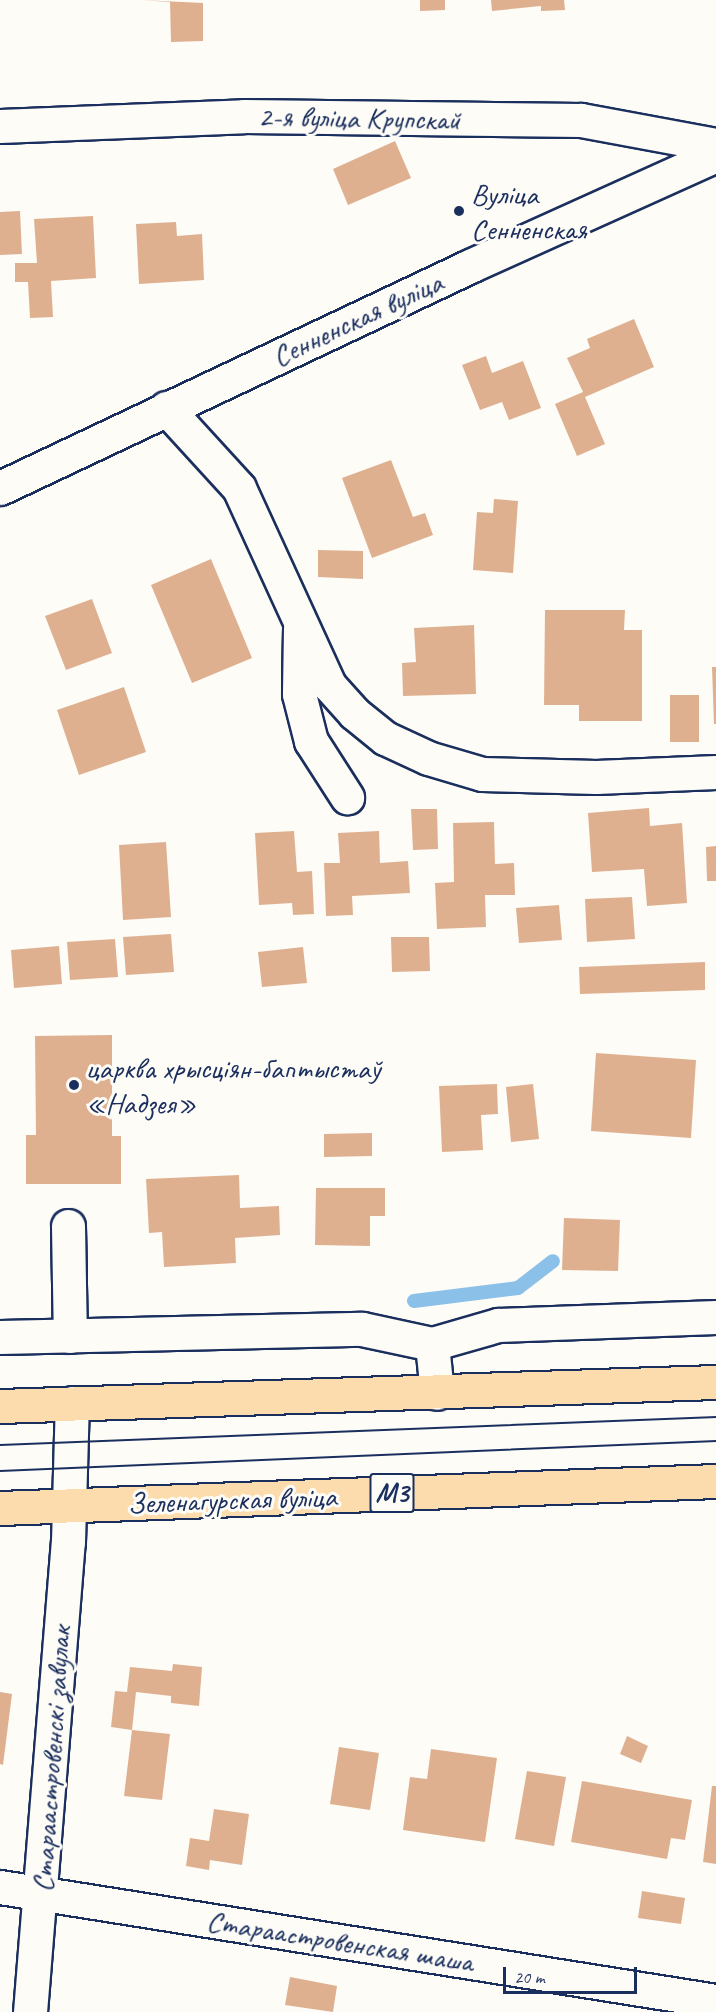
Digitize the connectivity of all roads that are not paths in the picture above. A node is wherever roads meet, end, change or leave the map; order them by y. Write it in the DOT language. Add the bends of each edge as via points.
graph roads {
  1 [pos="0,126"];
  2 [pos="716,145"];
  3 [pos="716,155"];
  4 [pos="166,408"];
  5 [pos="0,488"];
  6 [pos="300,618"];
  7 [pos="716,772"];
  8 [pos="347,797"];
  9 [pos="68,1226"];
  10 [pos="716,1317"];
  11 [pos="70,1336"];
  12 [pos="0,1337"];
  13 [pos="432,1344"];
  14 [pos="716,1382"];
  15 [pos="437,1393"];
  16 [pos="72,1403"];
  17 [pos="0,1406"];
  18 [pos="716,1481"];
  19 [pos="69,1506"];
  20 [pos="0,1508"];
  21 [pos="0,1887"];
  22 [pos="40,1894"];
  23 [pos="716,2001"];
  24 [pos="30,2012"];
  1 -- 2 [label="street, 2-я вуліца Крупскай" via="244,116 581,120"];
  3 -- 4 [label="street, Сенненская вуліца"];
  4 -- 5 [label="street, Сенненская вуліца"];
  4 -- 6 [label="street" via="239,488"];
  6 -- 7 [label="street" via="329,685 354,713 385,738 428,758 482,774 596,777"];
  6 -- 8 [label="street" via="299,694 311,741"];
  9 -- 11 [label="street"];
  10 -- 13 [label="street" via="498,1325"];
  11 -- 12 [label="street"];
  11 -- 13 [label="street" via="362,1329"];
  13 -- 15 [label="street"];
  14 -- 15 [label="main road"];
  15 -- 16 [label="main road"];
  16 -- 17 [label="main road"];
  16 -- 19 [label="street, Стараастровенскі завулак"];
  18 -- 19 [label="main road, Зеленагурская вуліца / М3"];
  19 -- 20 [label="main road, Зеленагурская вуліца / М3"];
  19 -- 22 [label="street, Стараастровенскі завулак"];
  21 -- 22 [label="street, Стараастровенская шаша"];
  22 -- 23 [label="street, Стараастровенская шаша"];
  22 -- 24 [label="street, Стараастровенскі завулак"];
}
